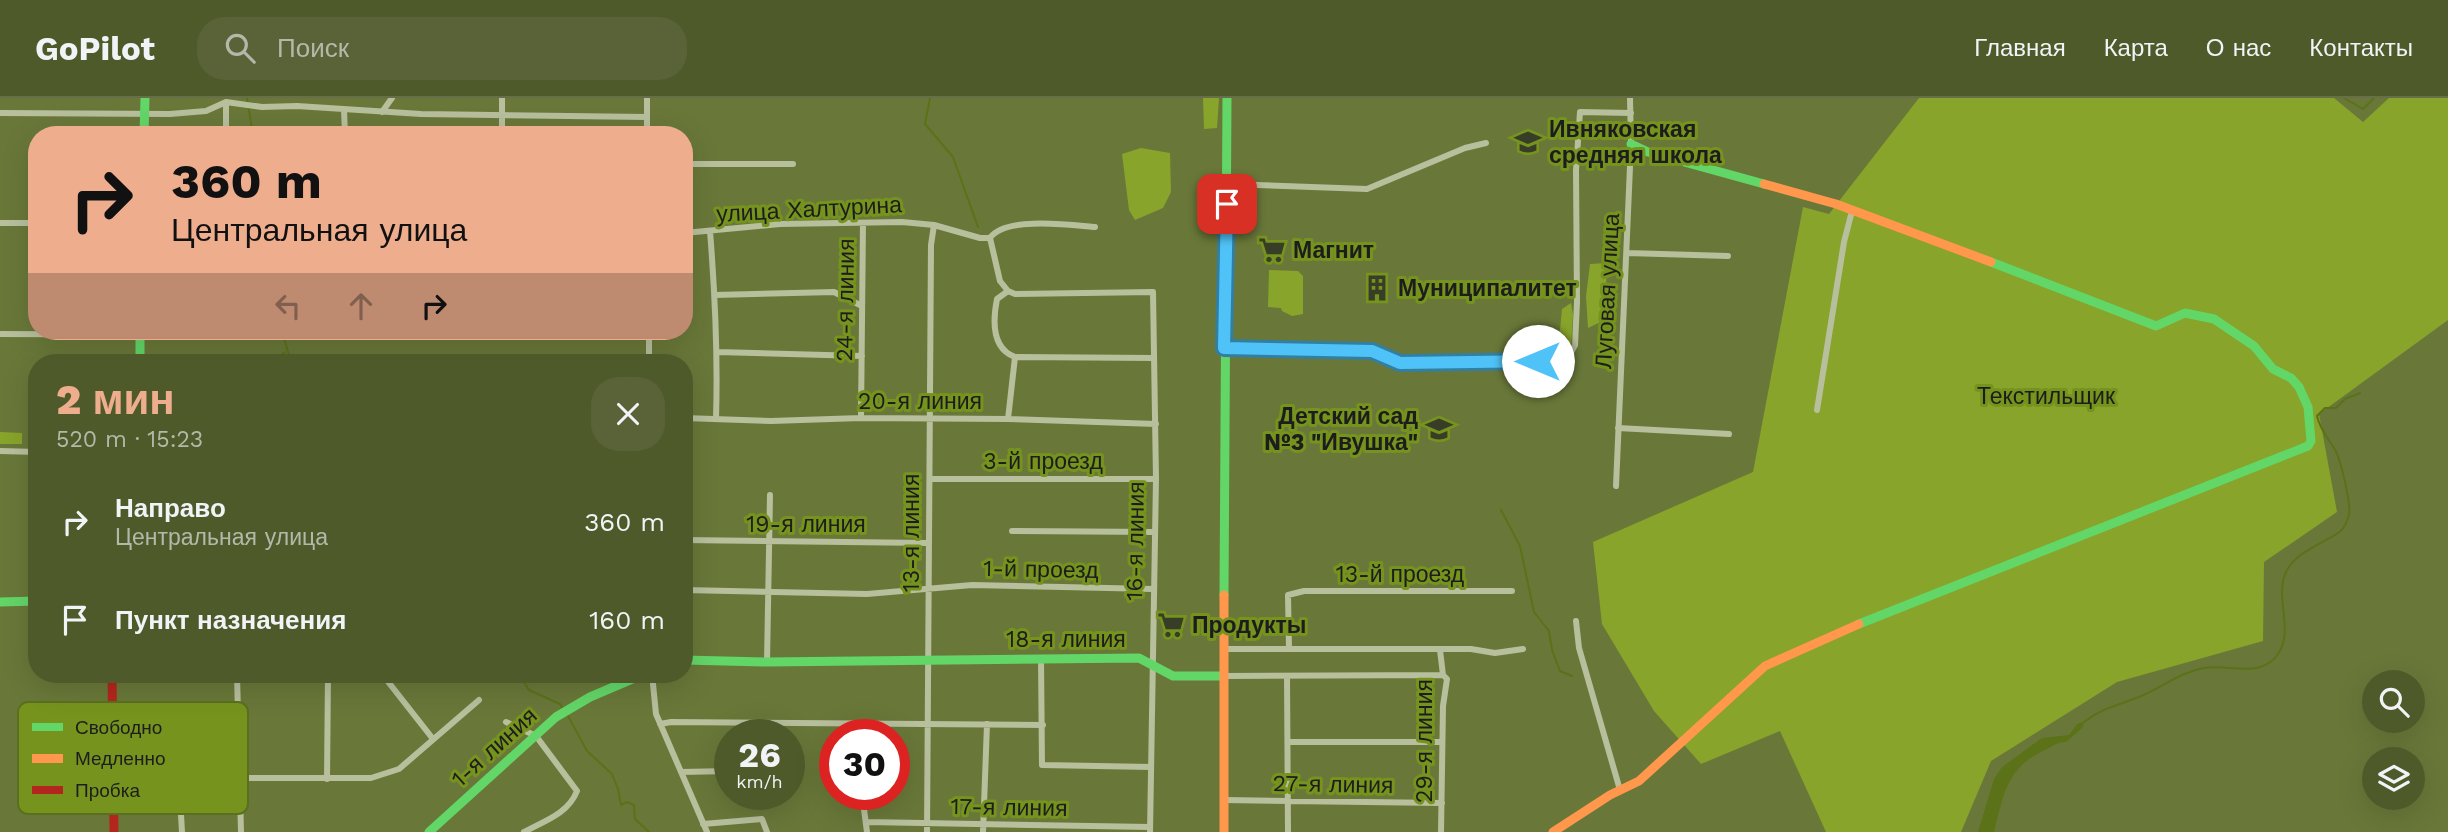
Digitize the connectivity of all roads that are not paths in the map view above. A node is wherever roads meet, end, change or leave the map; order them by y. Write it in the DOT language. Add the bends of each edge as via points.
graph roads {
  1 [pos="145,98"];
  2 [pos="392,98"];
  3 [pos="502,98"];
  4 [pos="647,98"];
  5 [pos="1227,98"];
  6 [pos="1630,98"];
  7 [pos="226,102"];
  8 [pos="344,108"];
  9 [pos="382,112"];
  10 [pos="0,113"];
  11 [pos="1631,113"];
  12 [pos="145,114"];
  13 [pos="502,115"];
  14 [pos="647,117"];
  15 [pos="144,126"];
  16 [pos="226,126"];
  17 [pos="345,126"];
  18 [pos="502,126"];
  19 [pos="647,126"];
  20 [pos="1486,143"];
  21 [pos="1631,144"];
  22 [pos="693,164"];
  23 [pos="793,164"];
  24 [pos="1228,184"];
  25 [pos="1852,211"];
  26 [pos="0,223"];
  27 [pos="28,223"];
  28 [pos="863,223"];
  29 [pos="934,225"];
  30 [pos="1095,227"];
  31 [pos="710,231"];
  32 [pos="693,232"];
  33 [pos="990,238"];
  34 [pos="1627,253"];
  35 [pos="1728,256"];
  36 [pos="1008,291"];
  37 [pos="715,295"];
  38 [pos="862,306"];
  39 [pos="0,334"];
  40 [pos="28,334"];
  41 [pos="1224,348"];
  42 [pos="717,352"];
  43 [pos="862,356"];
  44 [pos="1015,357"];
  45 [pos="1154,358"];
  46 [pos="1817,410"];
  47 [pos="693,418"];
  48 [pos="716,418"];
  49 [pos="861,418"];
  50 [pos="930,419"];
  51 [pos="1008,419"];
  52 [pos="1156,424"];
  53 [pos="1618,428"];
  54 [pos="1729,434"];
  55 [pos="0,451"];
  56 [pos="28,452"];
  57 [pos="930,479"];
  58 [pos="1156,479"];
  59 [pos="1616,486"];
  60 [pos="770,495"];
  61 [pos="1012,531"];
  62 [pos="1154,532"];
  63 [pos="693,540"];
  64 [pos="770,542"];
  65 [pos="928,543"];
  66 [pos="928,589"];
  67 [pos="1153,589"];
  68 [pos="693,590"];
  69 [pos="1512,591"];
  70 [pos="770,592"];
  71 [pos="28,601"];
  72 [pos="0,602"];
  73 [pos="1576,621"];
  74 [pos="1223,649"];
  75 [pos="1289,649"];
  76 [pos="1523,649"];
  77 [pos="1440,650"];
  78 [pos="1041,658"];
  79 [pos="928,659"];
  80 [pos="693,660"];
  81 [pos="767,662"];
  82 [pos="1152,664"];
  83 [pos="1443,675"];
  84 [pos="1223,676"];
  85 [pos="1287,676"];
  86 [pos="111,683"];
  87 [pos="237,683"];
  88 [pos="328,683"];
  89 [pos="389,683"];
  90 [pos="625,683"];
  91 [pos="653,683"];
  92 [pos="479,700"];
  93 [pos="112,702"];
  94 [pos="238,702"];
  95 [pos="506,722"];
  96 [pos="819,723"];
  97 [pos="910,723"];
  98 [pos="928,723"];
  99 [pos="660,724"];
  100 [pos="987,724"];
  101 [pos="1043,725"];
  102 [pos="536,736"];
  103 [pos="433,739"];
  104 [pos="1288,742"];
  105 [pos="1442,742"];
  106 [pos="1151,767"];
  107 [pos="714,771"];
  108 [pos="681,772"];
  109 [pos="248,778"];
  110 [pos="327,779"];
  111 [pos="1620,790"];
  112 [pos="1224,800"];
  113 [pos="1287,801"];
  114 [pos="1442,803"];
  115 [pos="865,810"];
  116 [pos="114,814"];
  117 [pos="181,814"];
  118 [pos="241,814"];
  119 [pos="867,822"];
  120 [pos="927,823"];
  121 [pos="703,824"];
  122 [pos="983,828"];
  123 [pos="1150,830"];
  124 [pos="114,832"];
  125 [pos="182,832"];
  126 [pos="241,832"];
  127 [pos="429,832"];
  128 [pos="524,832"];
  129 [pos="707,832"];
  130 [pos="767,832"];
  131 [pos="867,832"];
  132 [pos="927,832"];
  133 [pos="1224,832"];
  134 [pos="1288,832"];
  135 [pos="1441,832"];
  136 [pos="1553,832"];
  1 -- 12 [label="street"];
  2 -- 9 [label="street"];
  3 -- 13 [label="street"];
  4 -- 14 [label="street"];
  5 -- 24 [label="street"];
  6 -- 11 [label="street, Луговая улица"];
  7 -- 8 [label="street"];
  7 -- 12 [label="street" via="206,111"];
  7 -- 16 [label="street"];
  8 -- 9 [label="street"];
  8 -- 17 [label="street"];
  9 -- 13 [label="street"];
  10 -- 12 [label="street"];
  11 -- 21 [label="street, Луговая улица"];
  11 -- 41 [label="street" via="1580,112 1577,302 1575,345 1569,358 1400,363 1372,351"];
  12 -- 15 [label="street"];
  13 -- 14 [label="street"];
  13 -- 18 [label="street"];
  14 -- 19 [label="street"];
  20 -- 24 [label="street" via="1367,189"];
  21 -- 25 [label="street"];
  21 -- 34 [label="street, Луговая улица"];
  22 -- 23 [label="street"];
  24 -- 41 [label="street"];
  25 -- 46 [label="street"];
  25 -- 111 [label="street" via="2156,326 2185,313 2214,319 2254,346 2273,369 2299,387 2308,407 2311,441 1788,654 1765,666 1639,781"];
  26 -- 27 [label="street"];
  28 -- 29 [label="street, улица Халтурина"];
  28 -- 31 [label="street, улица Халтурина"];
  28 -- 38 [label="street, 24-я линия"];
  29 -- 33 [label="street, улица Халтурина"];
  29 -- 50 [label="street, 13-я линия"];
  30 -- 33 [label="street" via="1021,225 1000,230"];
  31 -- 32 [label="street, улица Халтурина"];
  31 -- 37 [label="street"];
  33 -- 36 [label="street" via="1000,281"];
  34 -- 35 [label="street"];
  34 -- 53 [label="street, Луговая улица"];
  36 -- 44 [label="street" via="997,299 996,340"];
  36 -- 45 [label="street, 16-я линия" via="1153,292"];
  37 -- 38 [label="street" via="834,292"];
  37 -- 42 [label="street"];
  38 -- 43 [label="street, 24-я линия"];
  39 -- 40 [label="street"];
  41 -- 74 [label="street"];
  42 -- 43 [label="street"];
  42 -- 48 [label="street"];
  43 -- 49 [label="street, 24-я линия"];
  44 -- 45 [label="street"];
  44 -- 51 [label="street"];
  45 -- 52 [label="street, 16-я линия"];
  47 -- 48 [label="street, 20-я линия"];
  48 -- 49 [label="street, 20-я линия"];
  49 -- 50 [label="street, 20-я линия"];
  50 -- 51 [label="street, 20-я линия"];
  50 -- 57 [label="street, 13-я линия"];
  51 -- 52 [label="street, 20-я линия"];
  52 -- 58 [label="street, 16-я линия"];
  53 -- 54 [label="street"];
  53 -- 59 [label="street, Луговая улица"];
  55 -- 56 [label="street"];
  57 -- 58 [label="street, 3-й проезд"];
  57 -- 65 [label="street, 13-я линия"];
  58 -- 62 [label="street, 16-я линия"];
  60 -- 64 [label="street"];
  61 -- 62 [label="street"];
  62 -- 67 [label="street, 16-я линия"];
  63 -- 64 [label="street, 19-я линия"];
  64 -- 65 [label="street, 19-я линия"];
  64 -- 70 [label="street"];
  65 -- 66 [label="street, 13-я линия"];
  66 -- 67 [label="street, 1-й проезд" via="972,585"];
  66 -- 70 [label="street, 1-й проезд" via="867,594"];
  66 -- 79 [label="street, 13-я линия"];
  67 -- 82 [label="street, 16-я линия"];
  68 -- 70 [label="street, 1-й проезд"];
  69 -- 75 [label="street, 13-й проезд" via="1304,591 1288,595"];
  70 -- 81 [label="street"];
  71 -- 72 [label="street"];
  73 -- 111 [label="street" via="1579,648"];
  74 -- 75 [label="street"];
  74 -- 84 [label="street"];
  75 -- 77 [label="street"];
  76 -- 77 [label="street" via="1495,653"];
  77 -- 83 [label="street, 29-я линия"];
  78 -- 79 [label="street, 18-я линия"];
  78 -- 82 [label="street, 18-я линия" via="1139,659"];
  78 -- 101 [label="street"];
  79 -- 81 [label="street, 18-я линия"];
  79 -- 98 [label="street, 13-я линия"];
  80 -- 81 [label="street, 18-я линия"];
  82 -- 84 [label="street, 18-я линия" via="1173,676"];
  82 -- 106 [label="street, 16-я линия"];
  83 -- 85 [label="street, 18-я линия"];
  83 -- 105 [label="street, 29-я линия" via="1447,678"];
  84 -- 85 [label="street, 18-я линия"];
  84 -- 112 [label="street"];
  85 -- 104 [label="street"];
  86 -- 93 [label="street"];
  87 -- 94 [label="street"];
  88 -- 110 [label="street"];
  89 -- 103 [label="street"];
  90 -- 102 [label="street, 1-я линия" via="565,711"];
  91 -- 99 [label="street"];
  92 -- 103 [label="street"];
  95 -- 102 [label="street"];
  96 -- 99 [label="street"];
  97 -- 98 [label="street"];
  98 -- 100 [label="street"];
  98 -- 120 [label="street, 13-я линия"];
  99 -- 108 [label="street"];
  100 -- 101 [label="street"];
  100 -- 122 [label="street"];
  101 -- 106 [label="street" via="1042,765"];
  102 -- 127 [label="street, 1-я линия"];
  102 -- 128 [label="street" via="578,791 557,816"];
  103 -- 110 [label="street" via="398,769 371,778"];
  104 -- 105 [label="street"];
  104 -- 113 [label="street"];
  105 -- 114 [label="street, 29-я линия"];
  106 -- 123 [label="street, 16-я линия"];
  107 -- 108 [label="street"];
  108 -- 121 [label="street"];
  109 -- 110 [label="street"];
  111 -- 136 [label="street"];
  112 -- 113 [label="street, 27-я линия"];
  112 -- 133 [label="street"];
  113 -- 114 [label="street, 27-я линия"];
  113 -- 134 [label="street"];
  114 -- 135 [label="street, 29-я линия"];
  115 -- 119 [label="street"];
  116 -- 124 [label="street"];
  117 -- 125 [label="street"];
  118 -- 126 [label="street"];
  119 -- 120 [label="street, 17-я линия"];
  119 -- 131 [label="street"];
  120 -- 122 [label="street, 17-я линия"];
  120 -- 132 [label="street, 13-я линия"];
  121 -- 129 [label="street"];
  121 -- 130 [label="street" via="762,819"];
  122 -- 123 [label="street, 17-я линия"];
}
